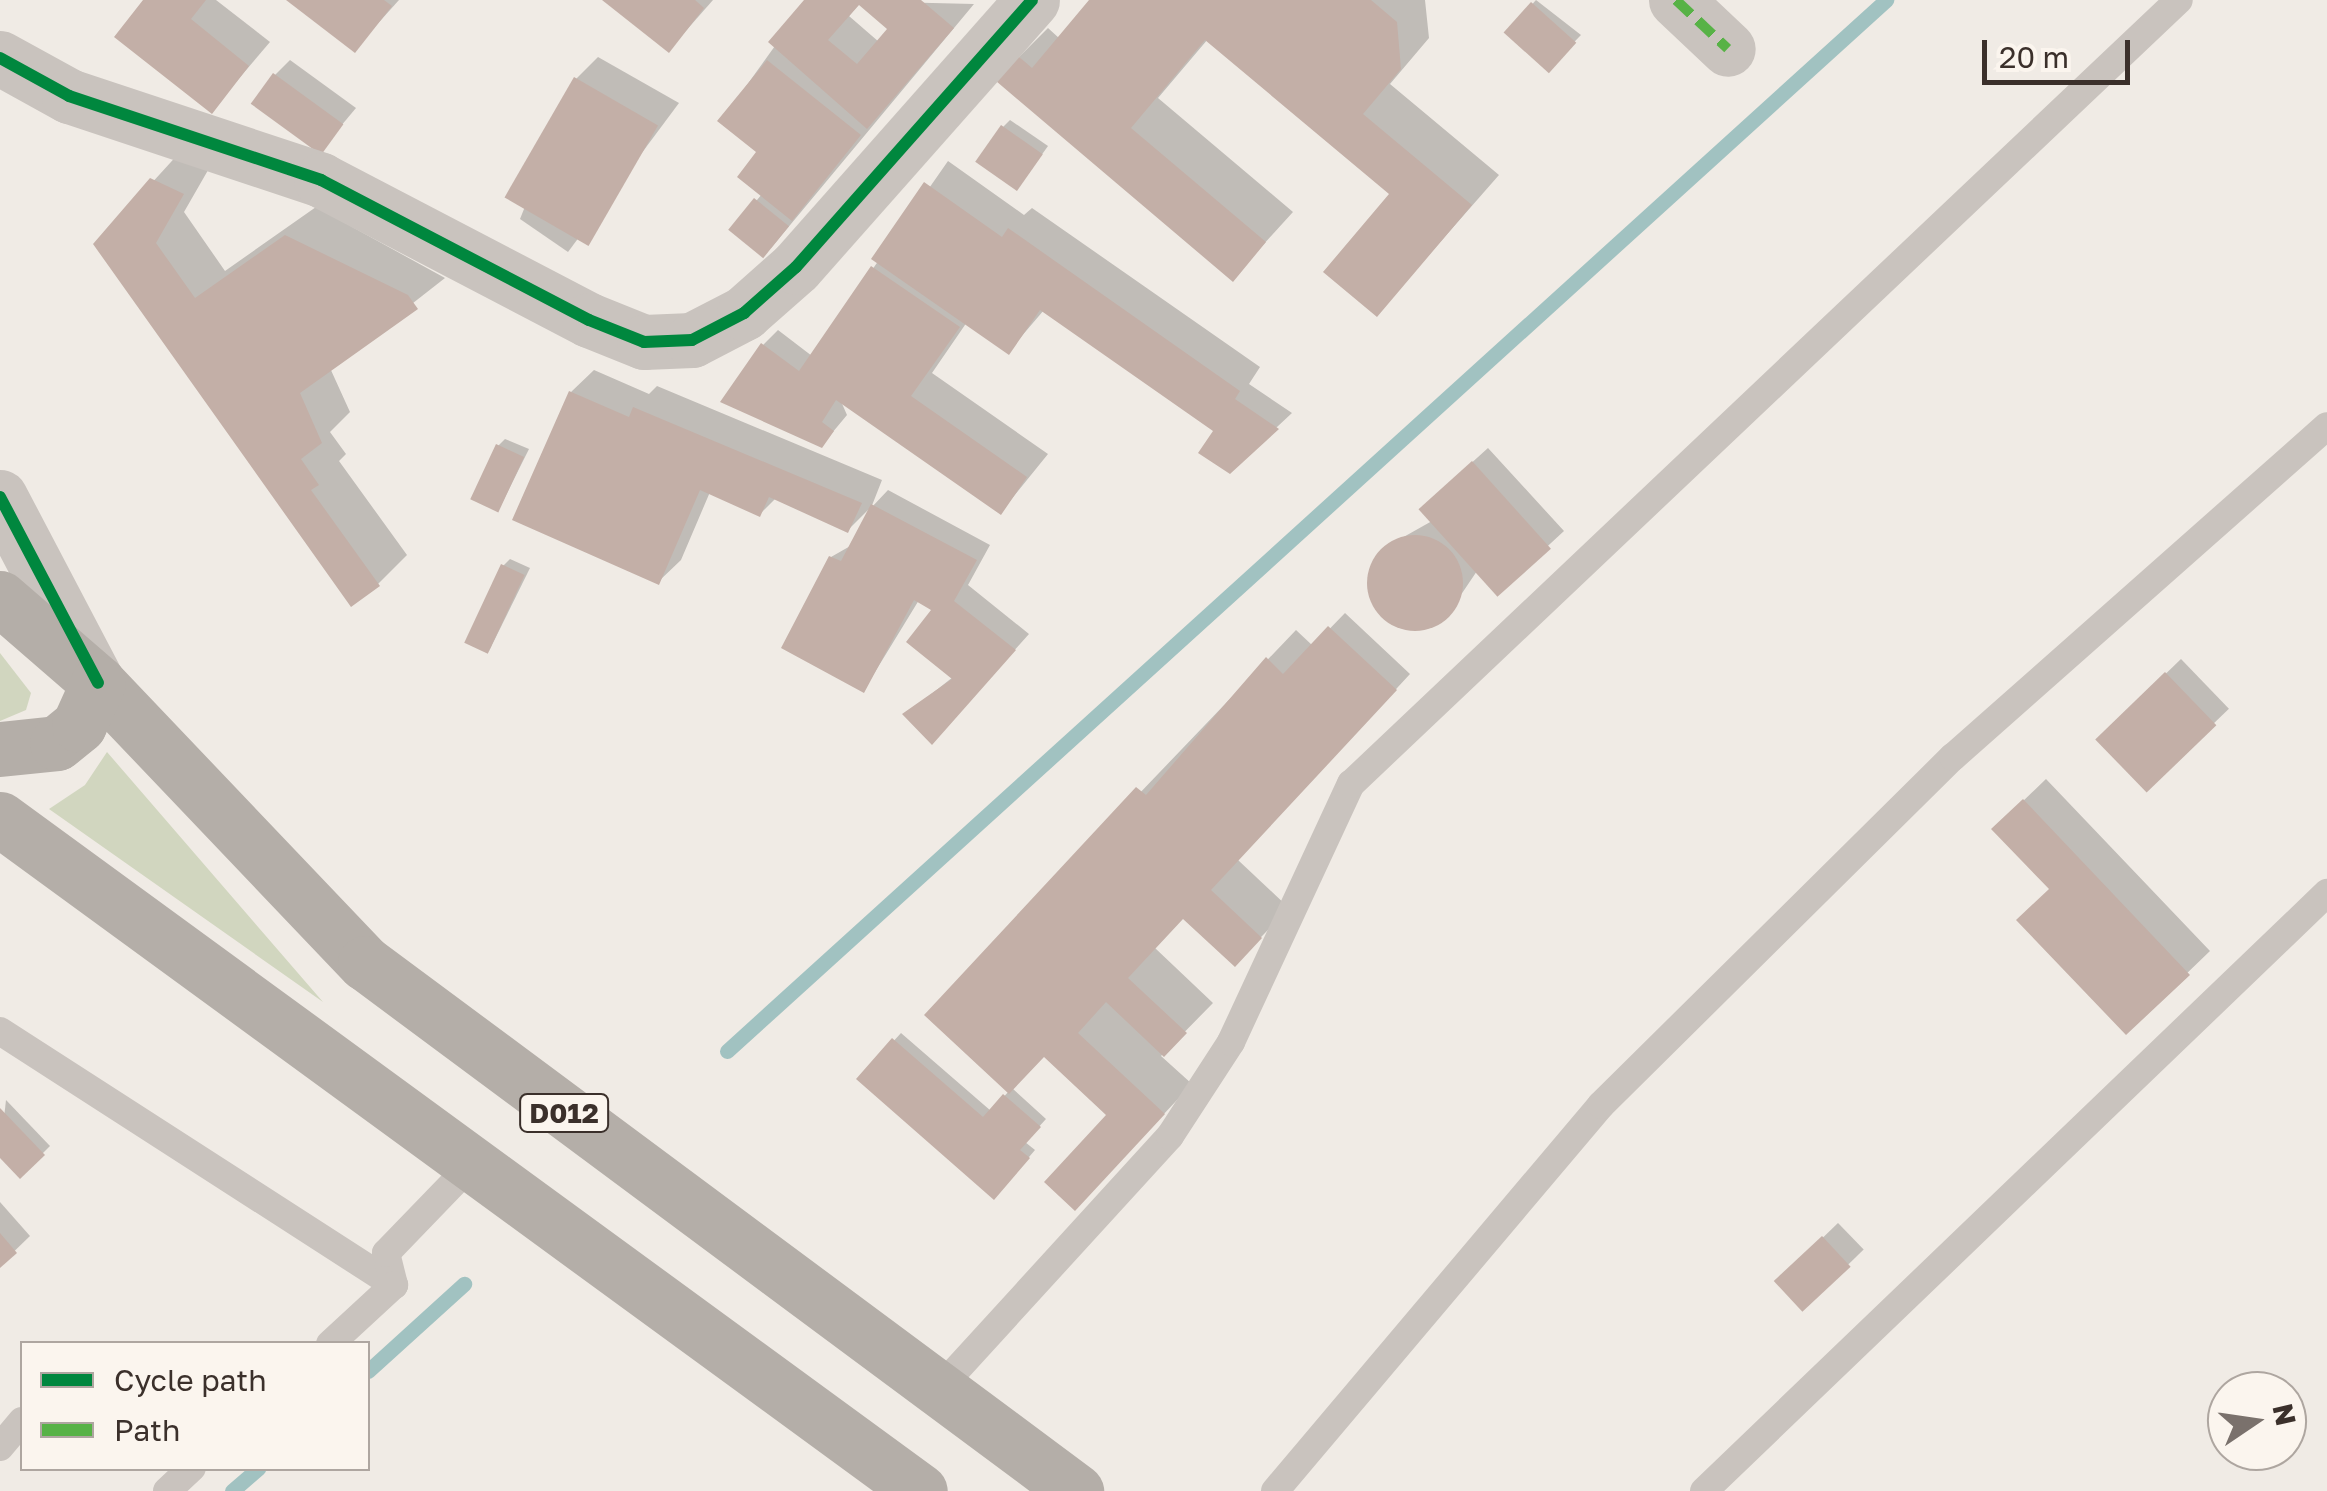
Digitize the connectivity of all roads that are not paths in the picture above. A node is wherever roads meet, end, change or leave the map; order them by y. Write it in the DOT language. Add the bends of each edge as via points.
graph roads {
  1 [pos="1032,0"];
  2 [pos="1676,0"];
  3 [pos="2179,0"];
  4 [pos="1728,48"];
  5 [pos="0,58"];
  6 [pos="2327,426"];
  7 [pos="0,497"];
  8 [pos="0,598"];
  9 [pos="98,683"];
  10 [pos="0,749"];
  11 [pos="0,819"];
  12 [pos="2327,892"];
  13 [pos="0,1030"];
  14 [pos="474,1162"];
  15 [pos="394,1286"];
  16 [pos="333,1341"];
  17 [pos="938,1390"];
  18 [pos="20,1423"];
  19 [pos="0,1447"];
  20 [pos="189,1471"];
  21 [pos="167,1491"];
  22 [pos="920,1491"];
  23 [pos="1076,1491"];
  24 [pos="1274,1491"];
  25 [pos="1704,1491"];
  1 -- 5 [label="street" via="796,267 744,313 692,340 644,342 589,320 321,180 69,96"];
  2 -- 4 [label="street"];
  3 -- 17 [label="lane" via="1351,784 1231,1042 1170,1136"];
  6 -- 24 [label="lane" via="1953,757 1600,1105"];
  7 -- 9 [label="street"];
  8 -- 9 [label="highway, D012"];
  9 -- 10 [label="highway" via="86,714 58,743"];
  9 -- 17 [label="highway, D012" via="364,963"];
  11 -- 14 [label="highway"];
  12 -- 25 [label="lane"];
  13 -- 15 [label="lane"];
  14 -- 15 [label="lane" via="386,1254"];
  14 -- 22 [label="highway"];
  15 -- 16 [label="lane"];
  17 -- 23 [label="highway, D012"];
  18 -- 19 [label="lane"];
  20 -- 21 [label="lane"];
}
